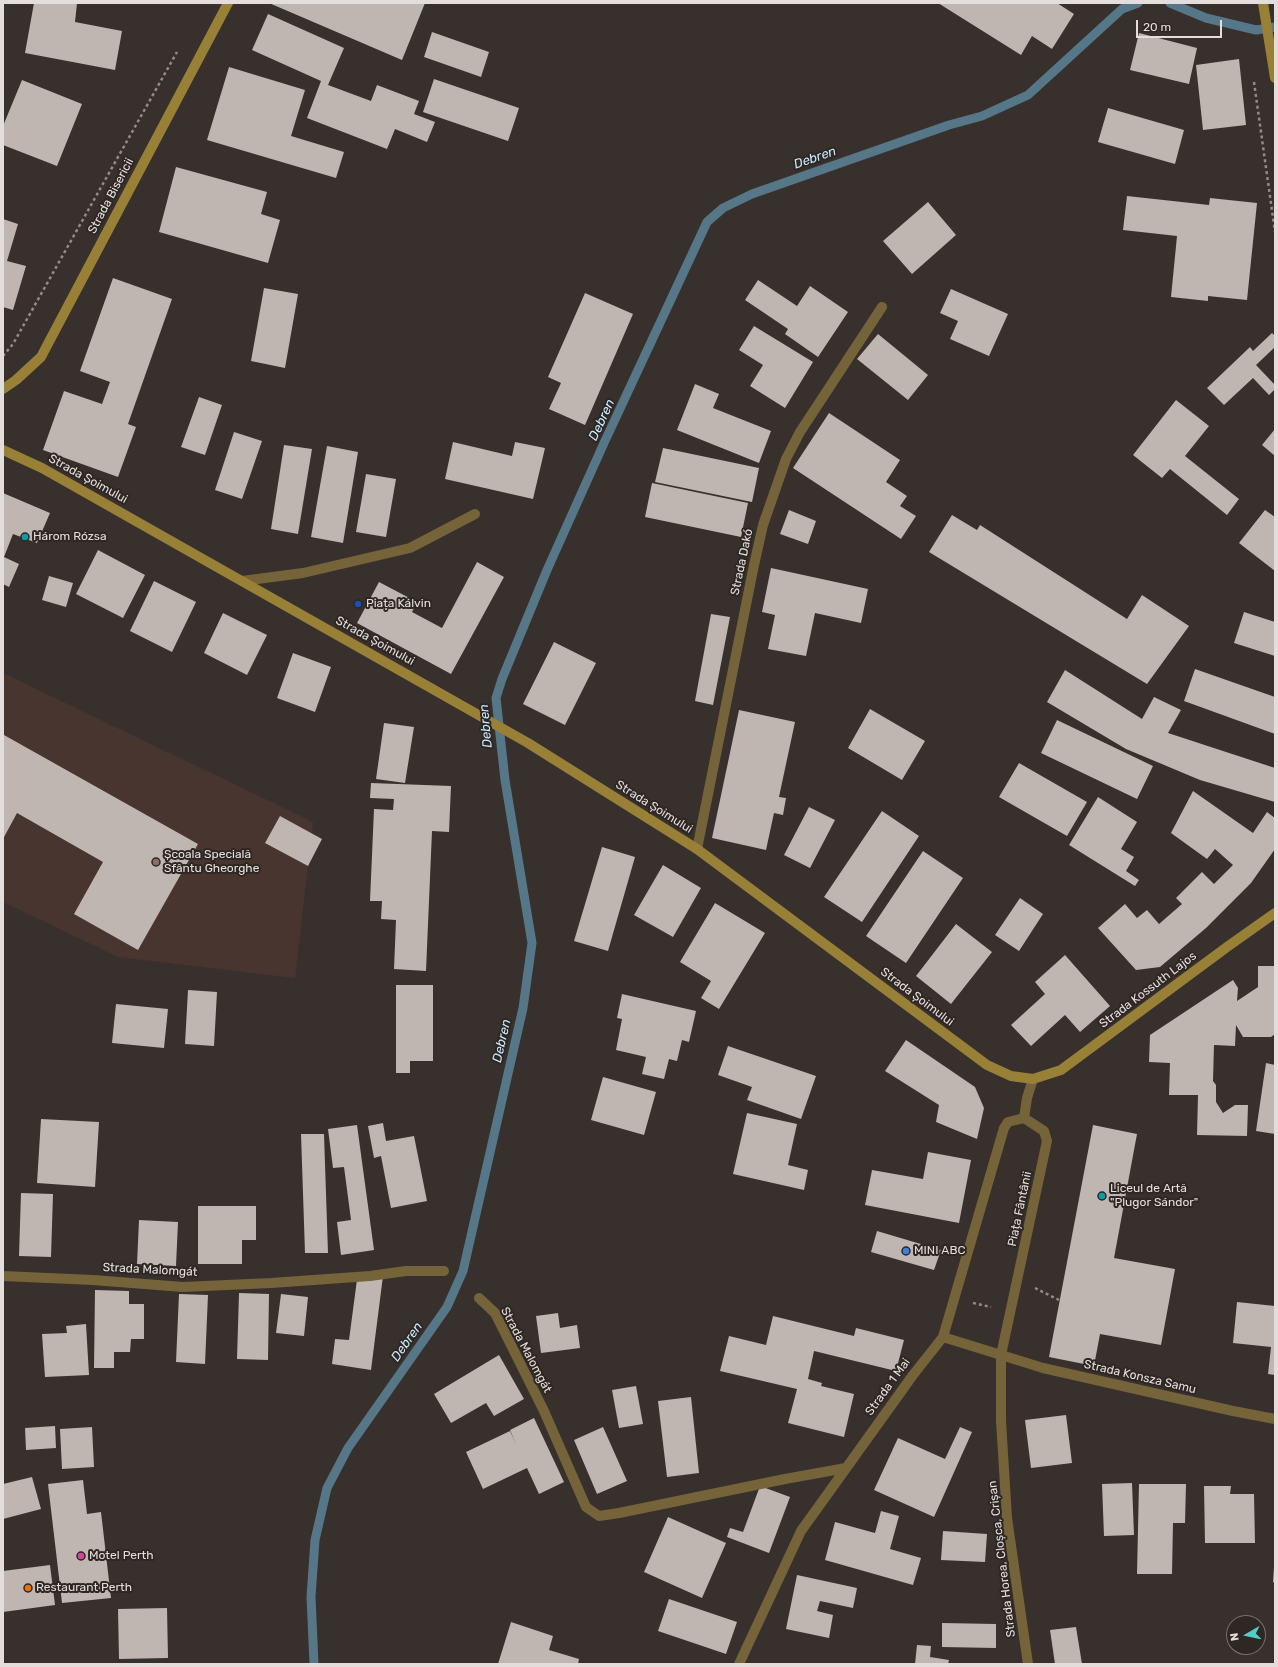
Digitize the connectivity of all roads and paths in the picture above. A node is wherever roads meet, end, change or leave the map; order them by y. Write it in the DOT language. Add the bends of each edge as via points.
graph roads {
  1 [pos="228,3"];
  2 [pos="1264,3"];
  3 [pos="177,52"];
  4 [pos="1275,76"];
  5 [pos="1254,82"];
  6 [pos="1275,232"];
  7 [pos="882,307"];
  8 [pos="3,356"];
  9 [pos="3,389"];
  10 [pos="3,450"];
  11 [pos="475,514"];
  12 [pos="242,581"];
  13 [pos="697,849"];
  14 [pos="1275,913"];
  15 [pos="1033,1079"];
  16 [pos="1024,1118"];
  17 [pos="444,1271"];
  18 [pos="3,1276"];
  19 [pos="1018,1280"];
  20 [pos="479,1298"];
  21 [pos="954,1298"];
  22 [pos="1060,1300"];
  23 [pos="1010,1311"];
  24 [pos="943,1337"];
  25 [pos="1001,1355"];
  26 [pos="1275,1419"];
  27 [pos="846,1468"];
  28 [pos="739,1664"];
  29 [pos="1028,1664"];
  1 -- 9 [label="main road, Strada Bisericii" via="41,357"];
  2 -- 4 [label="main road"];
  3 -- 8 [label="path" via="13,344"];
  5 -- 6 [label="path"];
  7 -- 13 [label="street, Strada Dakó" via="800,432 773,492 754,565"];
  10 -- 12 [label="main road, Strada Șoimului" via="42,468"];
  11 -- 12 [label="street" via="410,548 303,573"];
  12 -- 13 [label="main road, Strada Șoimului" via="528,743"];
  13 -- 15 [label="main road, Strada Șoimului" via="987,1066 1011,1076"];
  14 -- 15 [label="main road, Strada Kossuth Lajos" via="1061,1070"];
  15 -- 16 [label="street"];
  16 -- 19 [label="street, Piața Fântânii" via="1044,1131 1047,1141"];
  16 -- 21 [label="street, Strada 1 Mai" via="1008,1122 1004,1128"];
  17 -- 18 [label="street, Strada Malomgát" via="406,1271 362,1277 183,1287"];
  19 -- 22 [label="path"];
  19 -- 23 [label="street, Piața Fântânii"];
  20 -- 27 [label="street, Strada Malomgát" via="495,1313 544,1411 586,1507 599,1516"];
  21 -- 23 [label="path"];
  21 -- 24 [label="street, Strada 1 Mai"];
  23 -- 25 [label="street, Piața Fântânii"];
  24 -- 25 [label="street, Strada Konsza Samu"];
  24 -- 27 [label="street, Strada 1 Mai"];
  25 -- 26 [label="street, Strada Konsza Samu" via="1043,1368 1132,1389"];
  25 -- 29 [label="street, Strada Horea, Cloșca, Crișan" via="1001,1421 1007,1518"];
  27 -- 28 [label="street, Strada 1 Mai" via="801,1531"];
}
